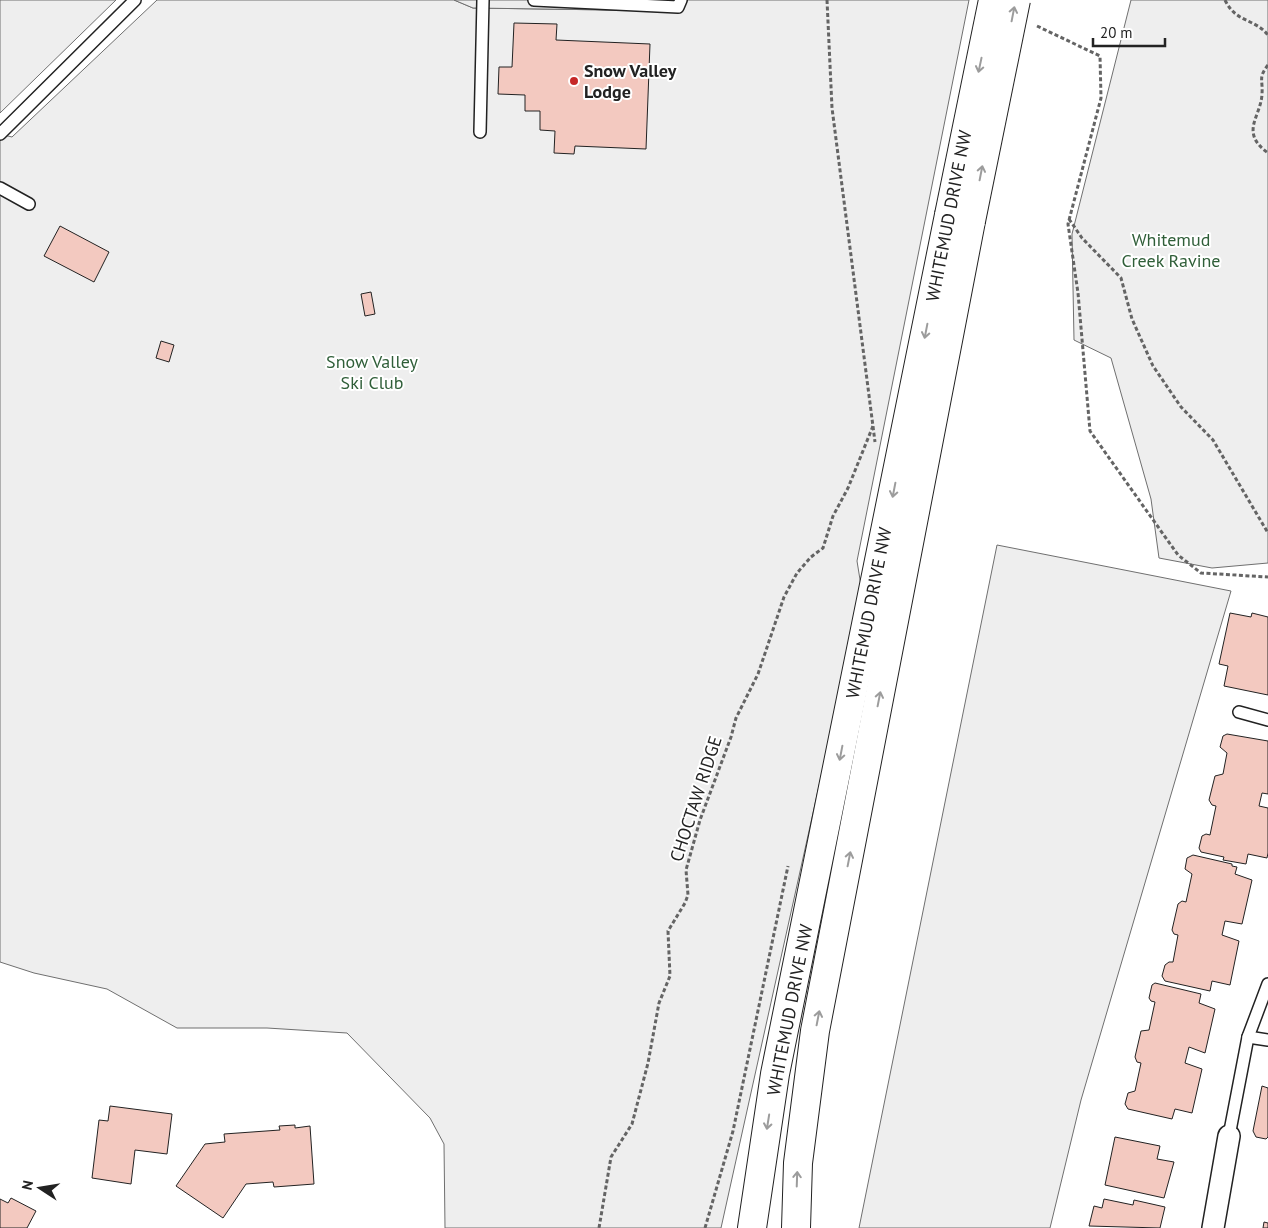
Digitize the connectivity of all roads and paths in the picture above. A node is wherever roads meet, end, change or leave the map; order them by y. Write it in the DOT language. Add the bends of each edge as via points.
graph roads {
  1 [pos="135,0"];
  2 [pos="482,0"];
  3 [pos="534,0"];
  4 [pos="681,0"];
  5 [pos="827,0"];
  6 [pos="993,0"];
  7 [pos="1016,0"];
  8 [pos="1225,0"];
  9 [pos="1032,24"];
  10 [pos="1268,35"];
  11 [pos="1268,65"];
  12 [pos="480,132"];
  13 [pos="0,134"];
  14 [pos="1268,153"];
  15 [pos="0,188"];
  16 [pos="29,204"];
  17 [pos="960,218"];
  18 [pos="1069,219"];
  19 [pos="874,426"];
  20 [pos="876,450"];
  21 [pos="1268,533"];
  22 [pos="1268,577"];
  23 [pos="1239,712"];
  24 [pos="1268,720"];
  25 [pos="1268,984"];
  26 [pos="1248,1037"];
  27 [pos="1268,1040"];
  28 [pos="1229,1136"];
  29 [pos="599,1228"];
  30 [pos="752,1228"];
  31 [pos="796,1228"];
  32 [pos="1213,1228"];
  1 -- 13 [label="lane"];
  2 -- 12 [label="lane"];
  3 -- 4 [label="lane" via="678,7"];
  5 -- 19 [label="path" via="832,108"];
  6 -- 17 [label="highway, WHITEMUD DRIVE NW, one-way, bridge"];
  17 -- 7 [label="highway, WHITEMUD DRIVE NW, one-way, bridge"];
  8 -- 10 [label="path" via="1236,16 1259,26"];
  9 -- 18 [label="path" via="1100,56 1101,98"];
  11 -- 14 [label="path" via="1260,77 1262,94 1253,130 1255,140"];
  15 -- 16 [label="lane"];
  17 -- 30 [label="highway, WHITEMUD DRIVE NW, one-way" via="776,1074"];
  31 -- 17 [label="highway, WHITEMUD DRIVE NW, one-way" via="798,1162 815,1031"];
  18 -- 21 [label="path" via="1082,238 1121,278 1132,319 1153,366 1181,407 1213,440"];
  18 -- 22 [label="path" via="1090,430 1178,555 1201,573"];
  19 -- 20 [label="path"];
  19 -- 29 [label="path, CHOCTAW RIDGE" via="833,516 823,548 797,573 784,597 758,674 736,718 700,820 686,870 686,903 668,930 670,976 659,1003 632,1124 612,1157"];
  23 -- 24 [label="lane"];
  25 -- 26 [label="lane"];
  26 -- 27 [label="lane"];
  26 -- 28 [label="lane"];
  28 -- 32 [label="street"];
}
